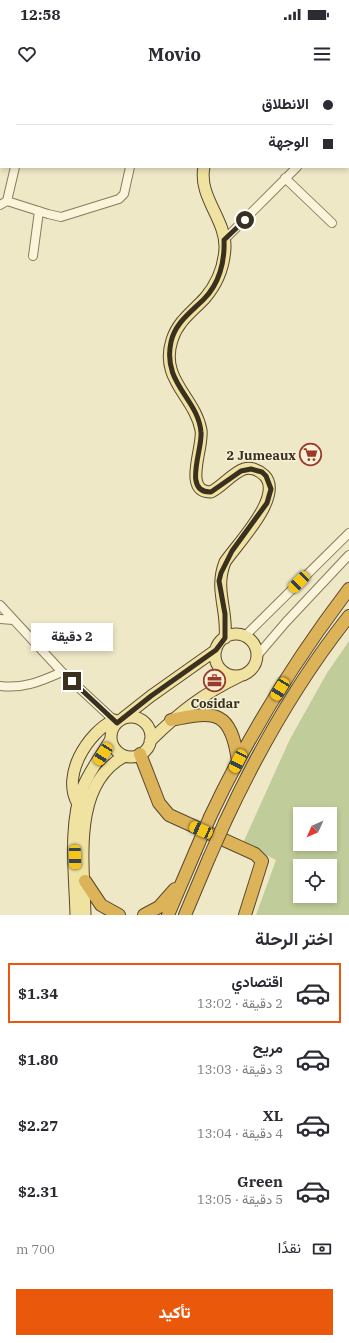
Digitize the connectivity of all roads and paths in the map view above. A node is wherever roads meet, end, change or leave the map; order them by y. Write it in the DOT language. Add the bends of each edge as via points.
graph roads {
  1 [pos="15,168"];
  2 [pos="130,168"];
  3 [pos="204,168"];
  4 [pos="296,168"];
  5 [pos="285,178"];
  6 [pos="4,203"];
  7 [pos="39,212"];
  8 [pos="332,224"];
  9 [pos="224,240"];
  10 [pos="33,256"];
  11 [pos="349,533"];
  12 [pos="349,555"];
  13 [pos="349,589"];
  14 [pos="0,605"];
  15 [pos="225,614"];
  16 [pos="349,616"];
  17 [pos="0,619"];
  18 [pos="13,620"];
  19 [pos="241,635"];
  20 [pos="225,638"];
  21 [pos="216,650"];
  22 [pos="257,656"];
  23 [pos="62,672"];
  24 [pos="240,676"];
  25 [pos="0,686"];
  26 [pos="118,720"];
  27 [pos="171,720"];
  28 [pos="111,739"];
  29 [pos="150,741"];
  30 [pos="140,754"];
  31 [pos="125,756"];
  32 [pos="238,761"];
  33 [pos="78,804"];
  34 [pos="184,877"];
  35 [pos="85,881"];
  36 [pos="76,915"];
  37 [pos="85,915"];
  38 [pos="119,915"];
  39 [pos="144,915"];
  40 [pos="168,915"];
  41 [pos="185,915"];
  42 [pos="245,915"];
  1 -- 6 [label="street"];
  2 -- 7 [label="street" via="124,194 119,199 61,217"];
  3 -- 9 [label="main road" via="204,188 219,220"];
  4 -- 5 [label="street"];
  5 -- 8 [label="street"];
  5 -- 9 [label="street"];
  6 -- 7 [label="street"];
  7 -- 10 [label="street"];
  9 -- 15 [label="main road" via="223,260 217,281 204,299 182,320 171,342 169,355 174,379 200,423 202,442 195,478 200,489 211,492 241,471 251,469 262,472 271,489 267,503 229,556 221,573 219,581"];
  11 -- 19 [label="street"];
  12 -- 22 [label="street"];
  13 -- 32 [label="highway" via="297,661"];
  14 -- 18 [label="street"];
  15 -- 19 [label="main road"];
  15 -- 20 [label="main road"];
  16 -- 41 [label="highway, bridge" via="284,710 251,768"];
  17 -- 18 [label="street"];
  18 -- 23 [label="street"];
  19 -- 20 [label="main road"];
  19 -- 22 [label="main road" via="253,643"];
  20 -- 21 [label="main road"];
  21 -- 24 [label="main road" via="216,659 223,671"];
  21 -- 26 [label="main road"];
  22 -- 24 [label="main road" via="252,669"];
  23 -- 25 [label="street" via="31,685"];
  23 -- 26 [label="street"];
  24 -- 27 [label="main road" via="201,696"];
  26 -- 28 [label="main road" via="112,730"];
  26 -- 29 [label="main road" via="132,717 145,723 150,731"];
  26 -- 33 [label="main road" via="95,734 77,762 72,787"];
  27 -- 29 [label="main road"];
  27 -- 32 [label="highway" via="200,714 211,715 221,720 234,738"];
  28 -- 31 [label="main road" via="114,748"];
  28 -- 33 [label="main road" via="86,780"];
  29 -- 30 [label="main road"];
  30 -- 31 [label="main road"];
  30 -- 42 [label="highway" via="159,803 169,815 255,854 262,861"];
  31 -- 35 [label="main road" via="114,762 104,773 89,800 84,828"];
  32 -- 34 [label="highway, bridge" via="210,816"];
  33 -- 36 [label="main road" via="74,830"];
  34 -- 39 [label="highway" via="164,903"];
  34 -- 40 [label="highway"];
  35 -- 37 [label="main road"];
  35 -- 38 [label="highway" via="101,905"];
}
